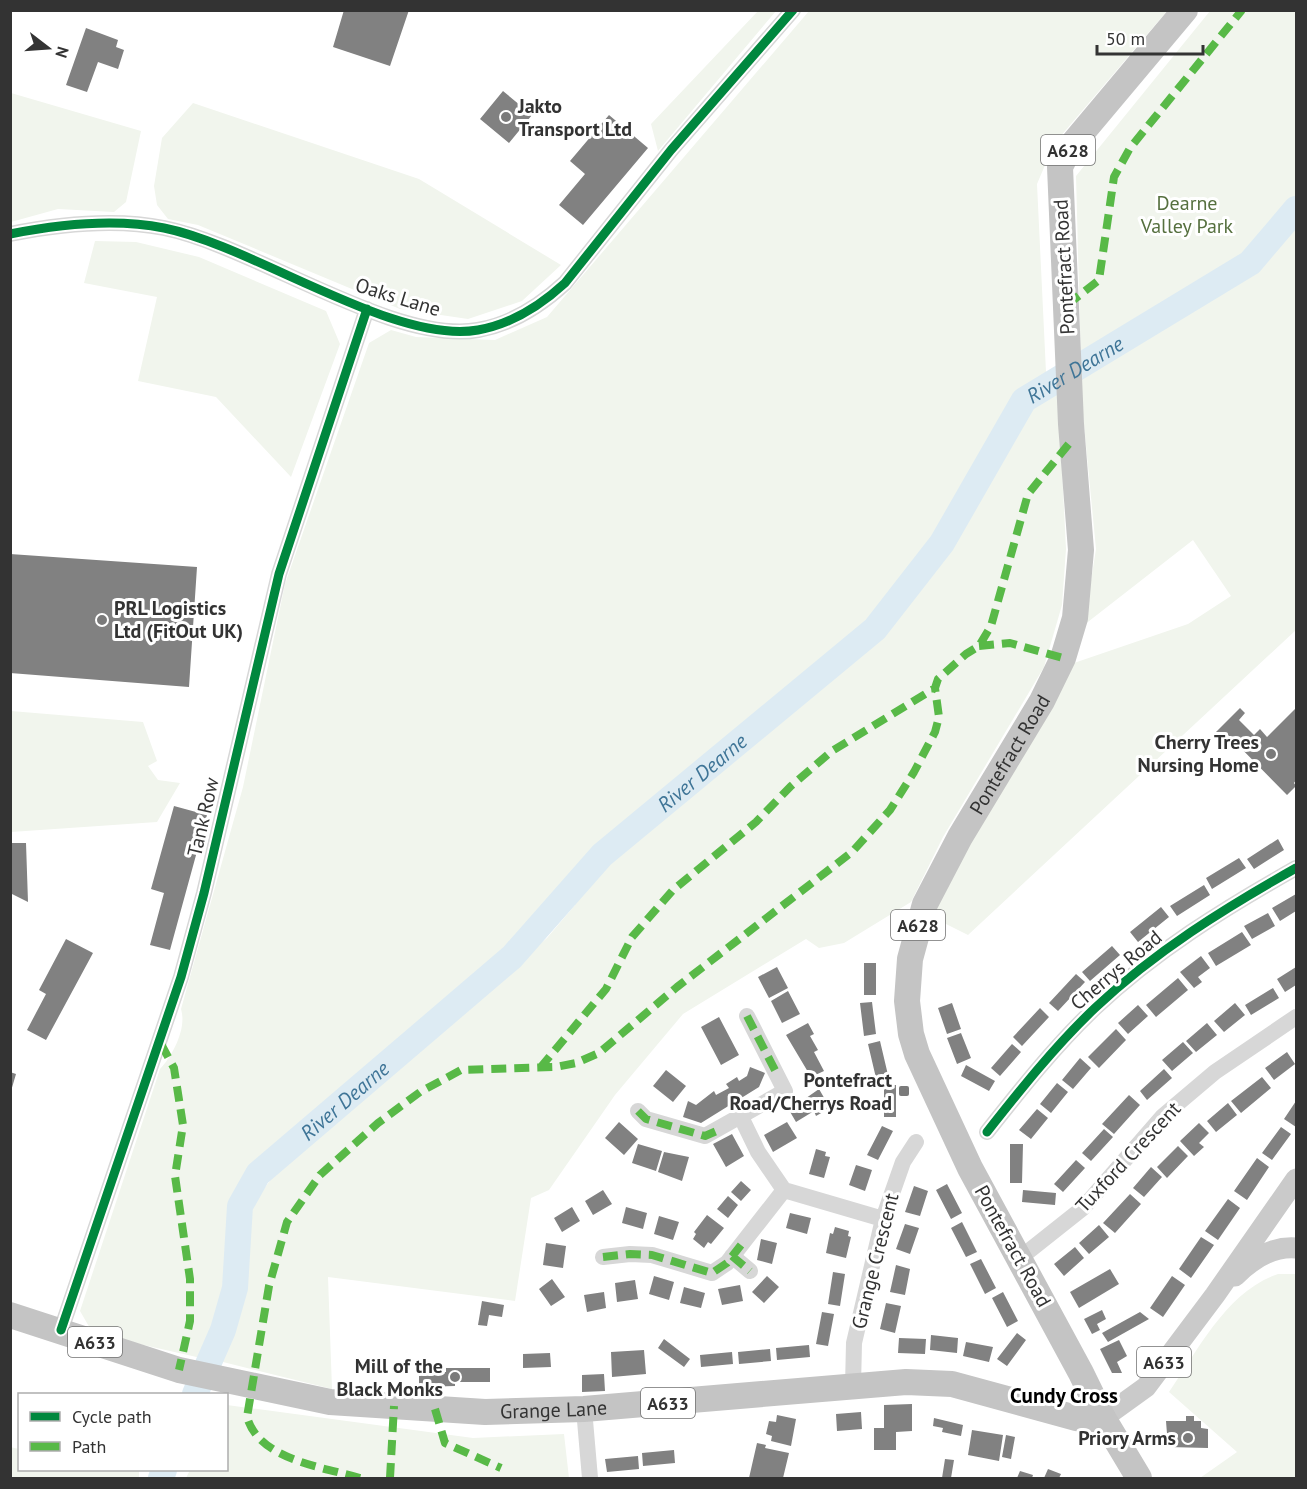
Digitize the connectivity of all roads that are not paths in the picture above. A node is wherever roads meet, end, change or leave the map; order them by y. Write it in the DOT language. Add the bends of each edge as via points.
graph roads {
  1 [pos="793,10"];
  2 [pos="1185,10"];
  3 [pos="10,234"];
  4 [pos="368,309"];
  5 [pos="1296,868"];
  6 [pos="747,1016"];
  7 [pos="1296,1017"];
  8 [pos="638,1111"];
  9 [pos="741,1117"];
  10 [pos="987,1132"];
  11 [pos="916,1142"];
  12 [pos="1296,1179"];
  13 [pos="784,1190"];
  14 [pos="883,1219"];
  15 [pos="1296,1248"];
  16 [pos="732,1256"];
  17 [pos="603,1257"];
  18 [pos="1020,1258"];
  19 [pos="750,1271"];
  20 [pos="1215,1295"];
  21 [pos="10,1315"];
  22 [pos="61,1330"];
  23 [pos="853,1386"];
  24 [pos="584,1410"];
  25 [pos="1102,1418"];
  26 [pos="590,1479"];
  27 [pos="1139,1479"];
  1 -- 4 [label="street, Oaks Lane" via="546,301 515,319 476,331 434,329"];
  2 -- 18 [label="highway, Pontefract Road / A628" via="1070,147 1060,167 1071,424 1082,550 1078,599 1063,658 1042,701 937,877 918,922 907,980 911,1034 924,1073"];
  3 -- 4 [label="street, Oaks Lane" via="95,224 135,223 166,228 226,248"];
  4 -- 22 [label="street, Tank Row" via="279,574 181,977"];
  5 -- 10 [label="street, Cherrys Road" via="1204,923 1095,1008 1028,1080"];
  6 -- 9 [label="street" via="791,1087"];
  7 -- 18 [label="street, Tuxford Crescent" via="1215,1072 1163,1116 1083,1208"];
  8 -- 9 [label="street" via="646,1119 705,1136"];
  9 -- 13 [label="street" via="758,1152"];
  11 -- 14 [label="street, Grange Crescent" via="903,1162"];
  12 -- 20 [label="main road, A633"];
  13 -- 14 [label="street"];
  13 -- 16 [label="street"];
  14 -- 23 [label="street, Grange Crescent" via="854,1343"];
  15 -- 20 [label="main road, A633" via="1273,1250 1257,1258"];
  16 -- 17 [label="street" via="712,1273 652,1256"];
  16 -- 19 [label="street"];
  18 -- 25 [label="highway, Pontefract Road / A628"];
  20 -- 25 [label="main road, A633" via="1146,1387"];
  21 -- 22 [label="highway, Grange Lane / A633"];
  22 -- 24 [label="highway, Grange Lane / A633" via="179,1370 330,1402 485,1412"];
  23 -- 24 [label="highway, Grange Lane / A633"];
  23 -- 25 [label="highway, Grange Lane / A633" via="952,1384 1076,1418"];
  24 -- 26 [label="street"];
  25 -- 27 [label="highway, Pontefract Road / A628"];
}
